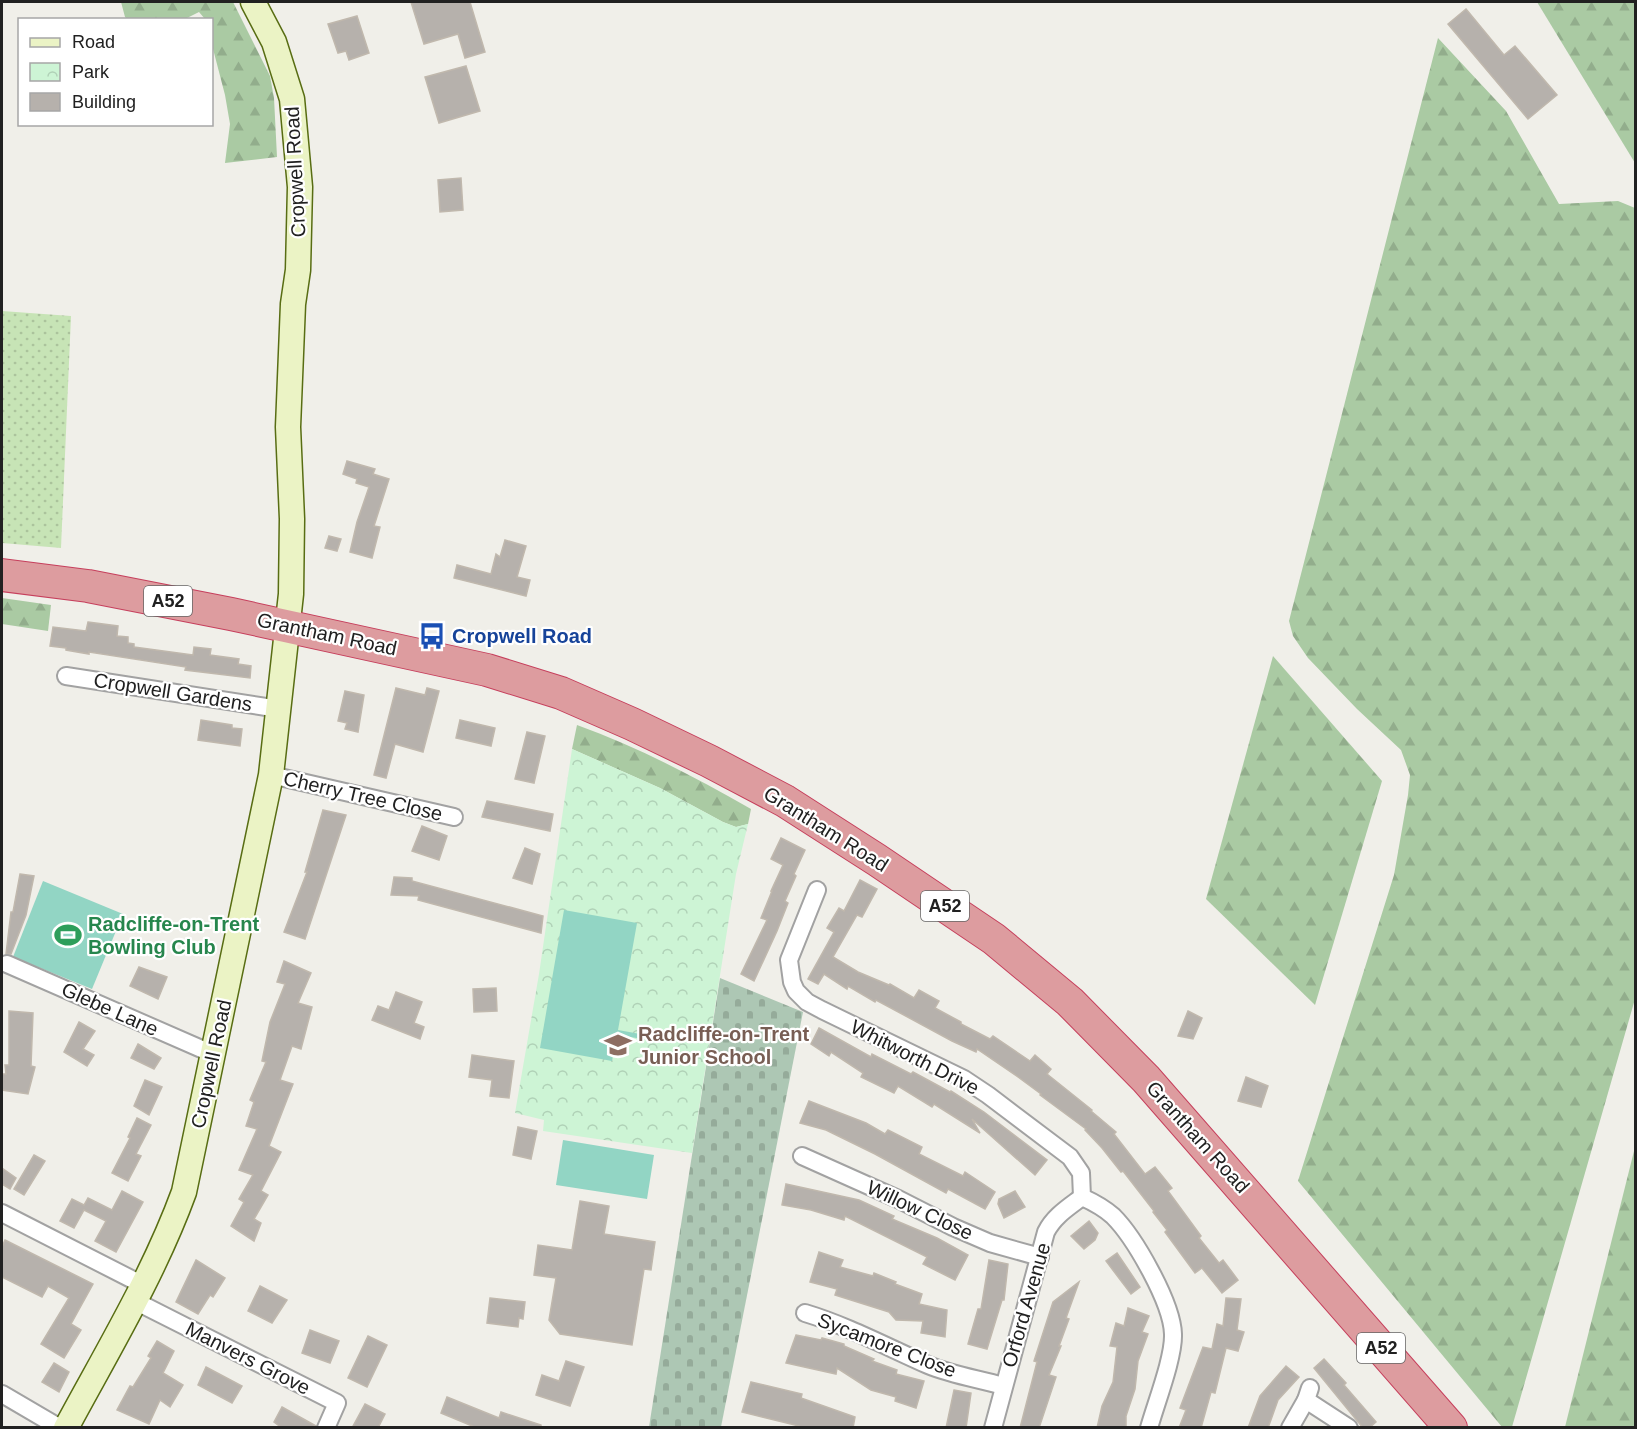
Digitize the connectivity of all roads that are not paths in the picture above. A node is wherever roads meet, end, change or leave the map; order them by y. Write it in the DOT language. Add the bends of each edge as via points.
graph roads {
  1 [pos="253,2"];
  2 [pos="2,574"];
  3 [pos="288,625"];
  4 [pos="66,676"];
  5 [pos="279,709"];
  6 [pos="271,775"];
  7 [pos="454,817"];
  8 [pos="817,890"];
  9 [pos="7,964"];
  10 [pos="213,1054"];
  11 [pos="802,1156"];
  12 [pos="1082,1197"];
  13 [pos="2,1212"];
  14 [pos="1040,1257"];
  15 [pos="139,1293"];
  16 [pos="805,1313"];
  17 [pos="1003,1386"];
  18 [pos="2,1394"];
  19 [pos="60,1428"];
  20 [pos="66,1428"];
  21 [pos="326,1428"];
  22 [pos="993,1428"];
  23 [pos="1149,1428"];
  24 [pos="1290,1428"];
  25 [pos="1349,1428"];
  26 [pos="1451,1428"];
  1 -- 3 [label="street, Cropwell Road" via="274,42 292,99 300,187 288,427 292,519"];
  2 -- 3 [label="highway, Grantham Road / A52" via="88,586"];
  3 -- 5 [label="street, Cropwell Road"];
  3 -- 26 [label="highway, Grantham Road / A52" via="487,670 561,693 632,724 785,801 994,939 1070,1002 1146,1079"];
  4 -- 5 [label="street, Cropwell Gardens"];
  5 -- 6 [label="street, Cropwell Road"];
  6 -- 7 [label="street, Cherry Tree Close"];
  6 -- 10 [label="street, Cropwell Road"];
  8 -- 12 [label="street, Whitworth Drive" via="789,960 792,982 801,997 964,1079 988,1095 1070,1157 1081,1173"];
  9 -- 10 [label="street, Glebe Lane"];
  10 -- 15 [label="street, Cropwell Road" via="184,1192 171,1229"];
  11 -- 14 [label="street, Willow Close" via="953,1227"];
  12 -- 14 [label="street, Orford Avenue" via="1050,1224"];
  12 -- 23 [label="street" via="1102,1207 1123,1226 1169,1308 1172,1350"];
  13 -- 15 [label="street"];
  14 -- 17 [label="street, Orford Avenue"];
  15 -- 20 [label="street, Cropwell Road"];
  15 -- 21 [label="street, Manvers Grove" via="337,1403"];
  16 -- 17 [label="street, Sycamore Close" via="931,1366"];
  17 -- 22 [label="street, Orford Avenue"];
  18 -- 19 [label="street"];
  24 -- 25 [label="street" via="1308,1394"];
}
